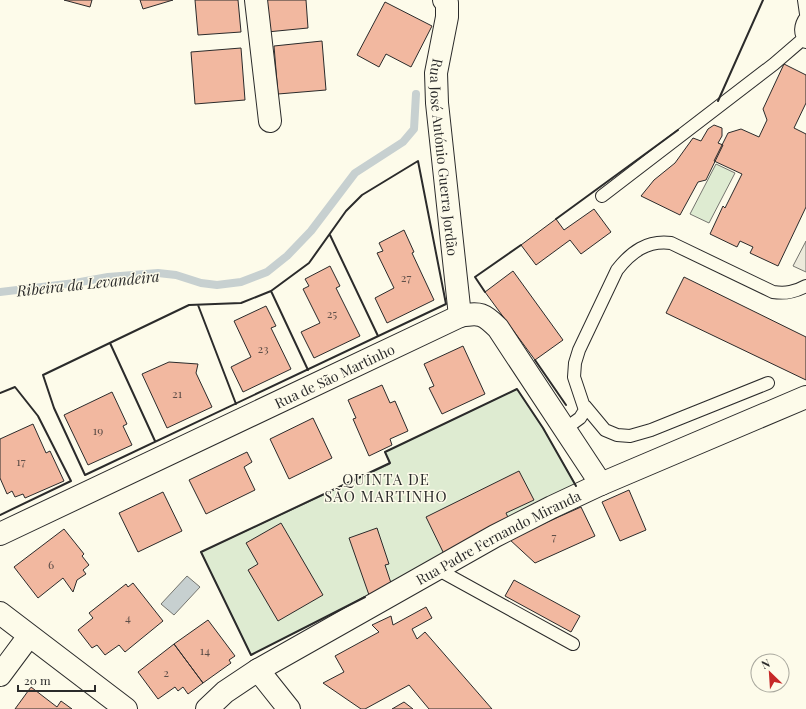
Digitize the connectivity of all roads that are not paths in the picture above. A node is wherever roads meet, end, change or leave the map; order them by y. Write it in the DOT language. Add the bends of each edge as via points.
graph roads {
  1 [pos="256,0"];
  2 [pos="444,0"];
  3 [pos="804,0"];
  4 [pos="806,14"];
  5 [pos="806,17"];
  6 [pos="805,41"];
  7 [pos="270,121"];
  8 [pos="602,196"];
  9 [pos="806,286"];
  10 [pos="460,316"];
  11 [pos="768,383"];
  12 [pos="806,397"];
  13 [pos="585,406"];
  14 [pos="565,429"];
  15 [pos="600,484"];
  16 [pos="0,534"];
  17 [pos="437,569"];
  18 [pos="0,613"];
  19 [pos="30,636"];
  20 [pos="573,644"];
  21 [pos="258,670"];
  22 [pos="0,675"];
  23 [pos="126,709"];
  24 [pos="207,709"];
  25 [pos="289,709"];
  1 -- 7 [label="street"];
  2 -- 10 [label="street, Rua José António Guerra Jordão" via="447,3 447,17 438,58 437,103"];
  3 -- 4 [label="lane"];
  5 -- 6 [label="lane" via="801,27"];
  6 -- 8 [label="lane"];
  9 -- 13 [label="lane" via="795,292 774,292 671,243 649,243 631,255 617,270 579,350 574,377"];
  10 -- 14 [label="street, Rua de São Martinho" via="482,314 498,328"];
  10 -- 16 [label="street, Rua de São Martinho"];
  11 -- 13 [label="lane" via="630,436 617,435 605,430"];
  12 -- 15 [label="street, Rua Padre Fernando Miranda"];
  13 -- 14 [label="lane" via="580,418"];
  14 -- 15 [label="street, Rua de São Martinho"];
  15 -- 17 [label="street, Rua Padre Fernando Miranda" via="495,536"];
  17 -- 20 [label="lane"];
  17 -- 21 [label="street, Rua Padre Fernando Miranda"];
  18 -- 19 [label="street"];
  19 -- 22 [label="street"];
  19 -- 23 [label="street"];
  21 -- 24 [label="street, Rua Padre Fernando Miranda" via="225,692"];
  21 -- 25 [label="street"];
}
